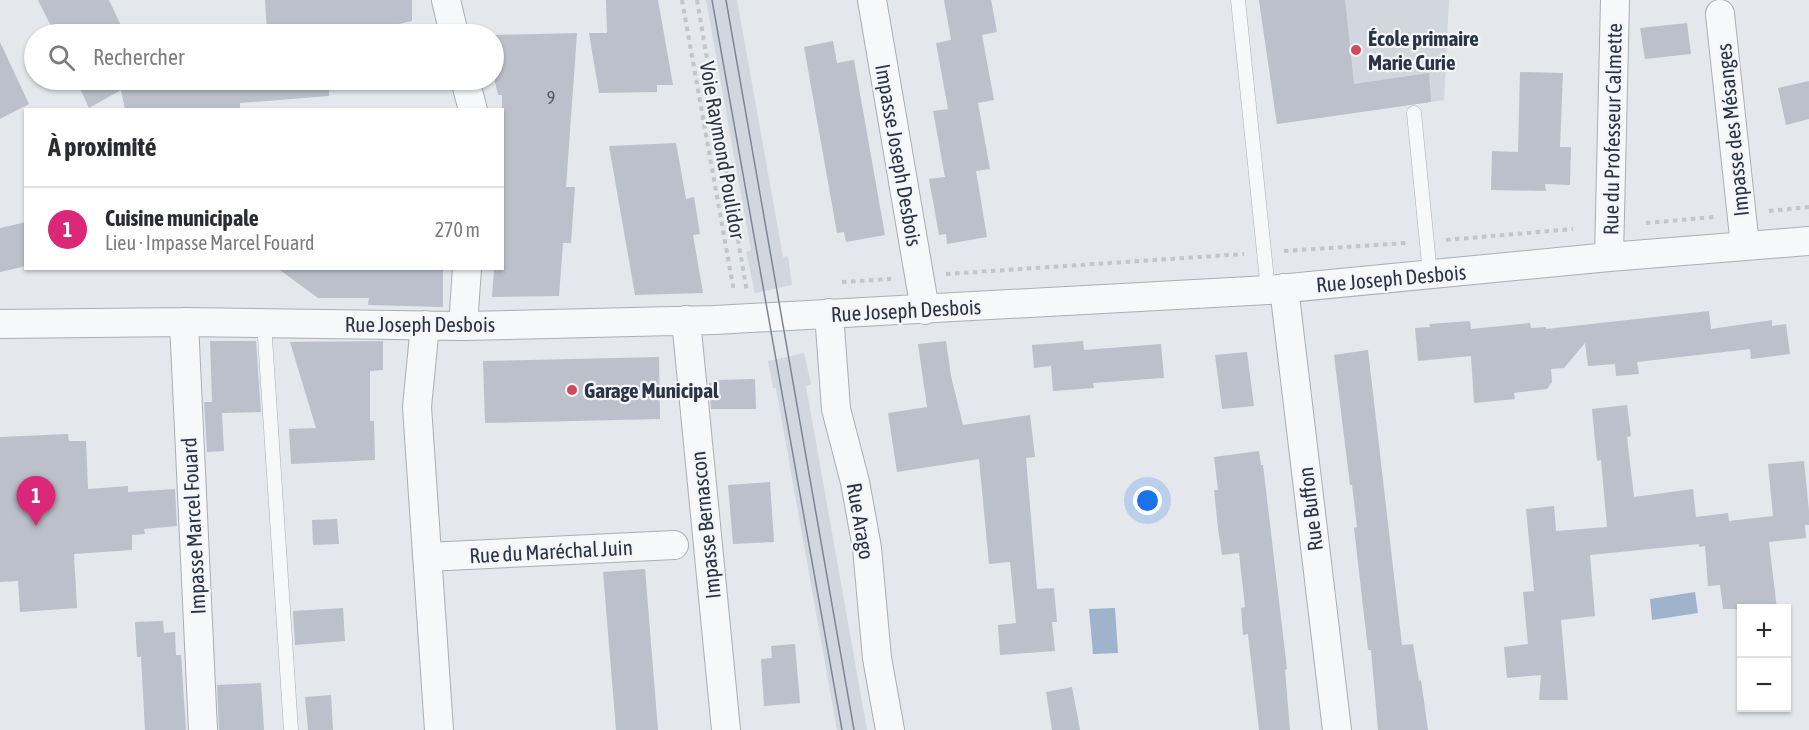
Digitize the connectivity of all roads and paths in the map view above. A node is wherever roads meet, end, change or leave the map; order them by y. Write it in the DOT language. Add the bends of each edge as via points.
graph roads {
  1 [pos="446,0"];
  2 [pos="682,0"];
  3 [pos="697,0"];
  4 [pos="872,0"];
  5 [pos="1238,0"];
  6 [pos="1615,0"];
  7 [pos="1720,14"];
  8 [pos="452,24"];
  9 [pos="468,90"];
  10 [pos="472,108"];
  11 [pos="1414,112"];
  12 [pos="1809,207"];
  13 [pos="1742,214"];
  14 [pos="1610,226"];
  15 [pos="1427,241"];
  16 [pos="1809,241"];
  17 [pos="1745,246"];
  18 [pos="1265,253"];
  19 [pos="1610,257"];
  20 [pos="466,270"];
  21 [pos="1430,274"];
  22 [pos="919,277"];
  23 [pos="838,283"];
  24 [pos="1276,289"];
  25 [pos="748,299"];
  26 [pos="735,301"];
  27 [pos="925,310"];
  28 [pos="829,313"];
  29 [pos="686,320"];
  30 [pos="184,322"];
  31 [pos="264,323"];
  32 [pos="0,324"];
  33 [pos="425,325"];
  34 [pos="463,326"];
  35 [pos="674,545"];
  36 [pos="427,557"];
  37 [pos="203,730"];
  38 [pos="291,730"];
  39 [pos="439,730"];
  40 [pos="726,730"];
  41 [pos="890,730"];
  42 [pos="1337,730"];
  1 -- 8 [label="street"];
  2 -- 26 [label="path"];
  3 -- 25 [label="path, Voie Raymond Poulidor"];
  4 -- 22 [label="street, Impasse Joseph Desbois"];
  5 -- 18 [label="lane"];
  6 -- 14 [label="street, Rue du Professeur Calmette"];
  7 -- 13 [label="street, Impasse des Mésanges"];
  9 -- 10 [label="street"];
  11 -- 15 [label="lane"];
  12 -- 13 [label="path"];
  13 -- 14 [label="path"];
  13 -- 17 [label="street, Impasse des Mésanges"];
  14 -- 15 [label="path"];
  14 -- 19 [label="street, Rue du Professeur Calmette"];
  15 -- 18 [label="path"];
  15 -- 21 [label="lane"];
  16 -- 17 [label="street, Rue Joseph Desbois"];
  17 -- 19 [label="street, Rue Joseph Desbois"];
  18 -- 22 [label="path"];
  18 -- 24 [label="lane"];
  19 -- 21 [label="street, Rue Joseph Desbois"];
  20 -- 34 [label="street"];
  21 -- 24 [label="street, Rue Joseph Desbois"];
  22 -- 23 [label="path"];
  22 -- 27 [label="street, Impasse Joseph Desbois"];
  24 -- 27 [label="street, Rue Joseph Desbois"];
  24 -- 42 [label="street, Rue Buffon"];
  27 -- 28 [label="street, Rue Joseph Desbois"];
  28 -- 29 [label="street, Rue Joseph Desbois"];
  28 -- 41 [label="street, Rue Arago" via="836,409 867,548 877,658"];
  29 -- 34 [label="street, Rue Joseph Desbois"];
  29 -- 40 [label="street, Impasse Bernascon"];
  30 -- 31 [label="street, Rue Joseph Desbois"];
  30 -- 32 [label="street, Rue Joseph Desbois"];
  30 -- 37 [label="street, Impasse Marcel Fouard"];
  31 -- 33 [label="street, Rue Joseph Desbois"];
  31 -- 38 [label="lane"];
  33 -- 34 [label="street, Rue Joseph Desbois"];
  33 -- 36 [label="street" via="417,408"];
  35 -- 36 [label="street, Rue du Maréchal Juin"];
  36 -- 39 [label="street"];
}
